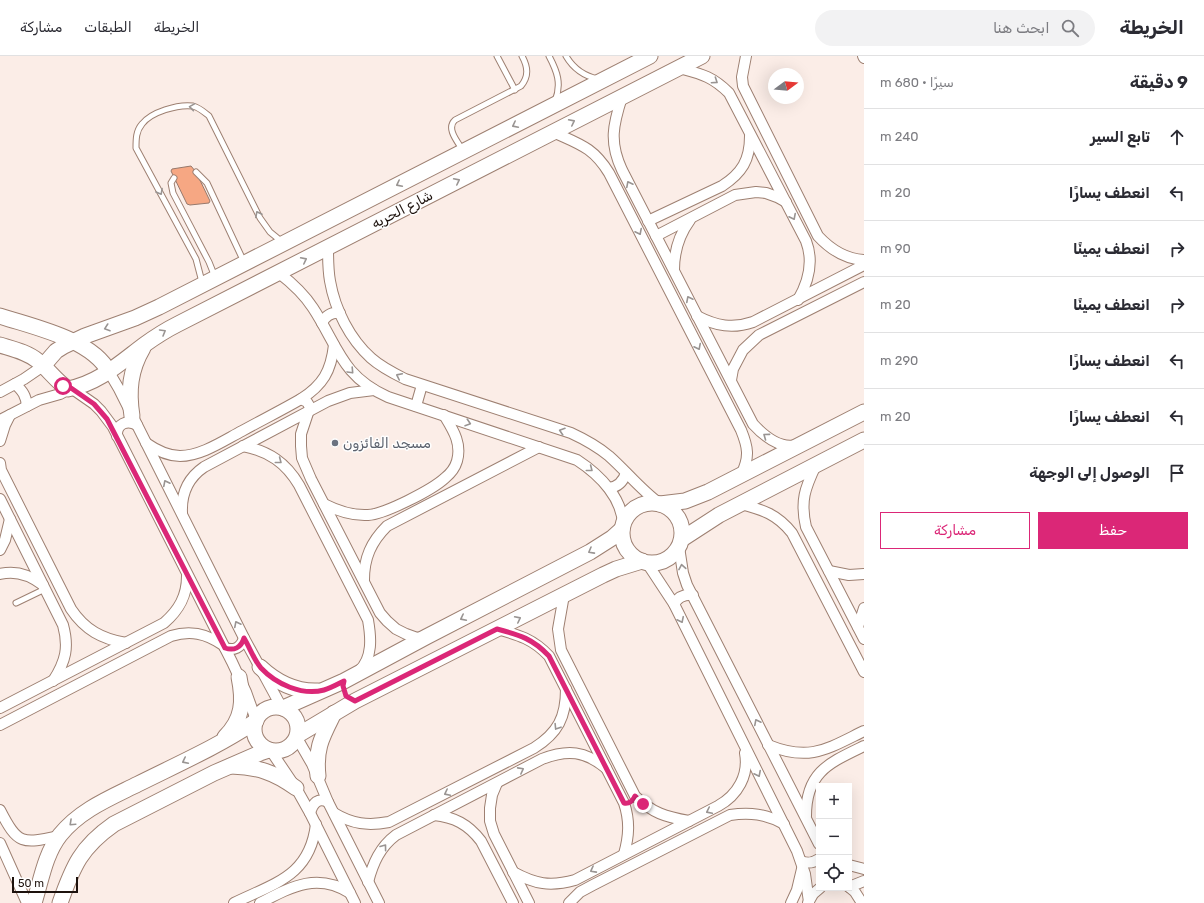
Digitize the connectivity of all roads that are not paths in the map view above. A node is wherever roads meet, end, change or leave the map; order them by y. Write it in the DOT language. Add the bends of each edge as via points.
graph roads {
  1 [pos="497,56"];
  2 [pos="522,56"];
  3 [pos="549,56"];
  4 [pos="566,56"];
  5 [pos="650,56"];
  6 [pos="702,56"];
  7 [pos="746,56"];
  8 [pos="679,68"];
  9 [pos="603,80"];
  10 [pos="744,86"];
  11 [pos="515,90"];
  12 [pos="729,93"];
  13 [pos="622,97"];
  14 [pos="553,105"];
  15 [pos="553,132"];
  16 [pos="750,134"];
  17 [pos="463,151"];
  18 [pos="617,159"];
  19 [pos="604,165"];
  20 [pos="196,172"];
  21 [pos="174,178"];
  22 [pos="786,202"];
  23 [pos="332,218"];
  24 [pos="692,218"];
  25 [pos="648,221"];
  26 [pos="656,236"];
  27 [pos="818,236"];
  28 [pos="345,239"];
  29 [pos="806,242"];
  30 [pos="284,243"];
  31 [pos="328,248"];
  32 [pos="864,260"];
  33 [pos="244,263"];
  34 [pos="864,265"];
  35 [pos="674,270"];
  36 [pos="279,273"];
  37 [pos="209,281"];
  38 [pos="864,282"];
  39 [pos="798,300"];
  40 [pos="340,313"];
  41 [pos="0,316"];
  42 [pos="698,316"];
  43 [pos="753,322"];
  44 [pos="322,323"];
  45 [pos="759,335"];
  46 [pos="74,341"];
  47 [pos="145,344"];
  48 [pos="0,345"];
  49 [pos="334,345"];
  50 [pos="43,366"];
  51 [pos="109,372"];
  52 [pos="730,380"];
  53 [pos="14,384"];
  54 [pos="422,385"];
  55 [pos="71,388"];
  56 [pos="374,390"];
  57 [pos="0,392"];
  58 [pos="301,400"];
  59 [pos="27,406"];
  60 [pos="416,406"];
  61 [pos="309,412"];
  62 [pos="864,412"];
  63 [pos="10,414"];
  64 [pos="444,415"];
  65 [pos="0,420"];
  66 [pos="134,421"];
  67 [pos="753,424"];
  68 [pos="741,430"];
  69 [pos="117,436"];
  70 [pos="864,440"];
  71 [pos="0,441"];
  72 [pos="223,441"];
  73 [pos="145,443"];
  74 [pos="802,444"];
  75 [pos="243,446"];
  76 [pos="539,447"];
  77 [pos="230,453"];
  78 [pos="816,465"];
  79 [pos="0,468"];
  80 [pos="306,469"];
  81 [pos="626,473"];
  82 [pos="741,475"];
  83 [pos="294,476"];
  84 [pos="609,488"];
  85 [pos="0,499"];
  86 [pos="324,504"];
  87 [pos="660,504"];
  88 [pos="741,504"];
  89 [pos="380,513"];
  90 [pos="183,517"];
  91 [pos="10,519"];
  92 [pos="387,526"];
  93 [pos="806,527"];
  94 [pos="622,528"];
  95 [pos="792,533"];
  96 [pos="680,543"];
  97 [pos="0,550"];
  98 [pos="644,562"];
  99 [pos="829,571"];
  100 [pos="0,574"];
  101 [pos="187,574"];
  102 [pos="864,574"];
  103 [pos="364,582"];
  104 [pos="44,587"];
  105 [pos="564,595"];
  106 [pos="692,595"];
  107 [pos="16,603"];
  108 [pos="674,604"];
  109 [pos="864,608"];
  110 [pos="380,613"];
  111 [pos="76,617"];
  112 [pos="368,620"];
  113 [pos="164,623"];
  114 [pos="63,624"];
  115 [pos="858,627"];
  116 [pos="497,629"];
  117 [pos="171,636"];
  118 [pos="426,637"];
  119 [pos="244,638"];
  120 [pos="864,639"];
  121 [pos="126,643"];
  122 [pos="224,646"];
  123 [pos="561,650"];
  124 [pos="549,656"];
  125 [pos="260,668"];
  126 [pos="864,672"];
  127 [pos="239,677"];
  128 [pos="350,678"];
  129 [pos="53,682"];
  130 [pos="566,689"];
  131 [pos="323,690"];
  132 [pos="355,701"];
  133 [pos="0,708"];
  134 [pos="282,708"];
  135 [pos="334,713"];
  136 [pos="256,720"];
  137 [pos="0,724"];
  138 [pos="864,730"];
  139 [pos="297,737"];
  140 [pos="546,740"];
  141 [pos="218,743"];
  142 [pos="768,745"];
  143 [pos="864,746"];
  144 [pos="745,747"];
  145 [pos="823,750"];
  146 [pos="270,751"];
  147 [pos="202,752"];
  148 [pos="554,754"];
  149 [pos="830,763"];
  150 [pos="230,766"];
  151 [pos="606,768"];
  152 [pos="214,773"];
  153 [pos="318,776"];
  154 [pos="497,783"];
  155 [pos="296,788"];
  156 [pos="635,796"];
  157 [pos="328,802"];
  158 [pos="724,802"];
  159 [pos="624,803"];
  160 [pos="0,810"];
  161 [pos="310,813"];
  162 [pos="334,813"];
  163 [pos="434,815"];
  164 [pos="730,815"];
  165 [pos="806,818"];
  166 [pos="689,821"];
  167 [pos="389,822"];
  168 [pos="316,824"];
  169 [pos="784,824"];
  170 [pos="11,831"];
  171 [pos="494,834"];
  172 [pos="396,835"];
  173 [pos="59,836"];
  174 [pos="816,838"];
  175 [pos="481,841"];
  176 [pos="1,844"];
  177 [pos="624,854"];
  178 [pos="816,860"];
  179 [pos="802,863"];
  180 [pos="852,866"];
  181 [pos="864,869"];
  182 [pos="513,872"];
  183 [pos="287,877"];
  184 [pos="575,880"];
  185 [pos="864,881"];
  186 [pos="368,882"];
  187 [pos="852,886"];
  188 [pos="292,888"];
  189 [pos="852,890"];
  190 [pos="817,891"];
  191 [pos="580,892"];
  192 [pos="350,893"];
  193 [pos="61,902"];
  194 [pos="265,902"];
  195 [pos="809,902"];
  196 [pos="27,903"];
  197 [pos="34,903"];
  198 [pos="234,903"];
  199 [pos="355,903"];
  200 [pos="379,903"];
  201 [pos="513,903"];
  202 [pos="529,903"];
  203 [pos="569,903"];
  204 [pos="791,903"];
  205 [pos="862,903"];
  1 -- 11 [label="lane"];
  2 -- 11 [label="lane" via="527,66 527,77 522,86"];
  3 -- 14 [label="lane" via="558,78 558,92"];
  4 -- 9 [label="lane" via="582,73"];
  5 -- 9 [label="street, شارع الحريه"];
  6 -- 8 [label="street, شارع الحريه"];
  7 -- 10 [label="street" via="742,77"];
  8 -- 12 [label="street, one-way" via="707,76"];
  8 -- 13 [label="street, شارع الحريه"];
  9 -- 14 [label="street, شارع الحريه"];
  10 -- 12 [label="street" via="733,88"];
  10 -- 27 [label="street"];
  11 -- 17 [label="lane" via="453,122 451,129"];
  12 -- 16 [label="street"];
  15 -- 13 [label="street, شارع الحريه, one-way"];
  13 -- 18 [label="street" via="613,135"];
  14 -- 17 [label="street, شارع الحريه, one-way"];
  15 -- 19 [label="street" via="588,148"];
  28 -- 15 [label="street, شارع الحريه, one-way"];
  16 -- 22 [label="street"];
  16 -- 25 [label="street" via="747,159 732,180"];
  17 -- 23 [label="street, شارع الحريه, one-way"];
  18 -- 19 [label="street" via="611,158"];
  25 -- 18 [label="street, one-way"];
  19 -- 68 [label="street, one-way"];
  20 -- 33 [label="lane" via="207,183"];
  21 -- 37 [label="lane" via="171,183 173,194 209,262"];
  22 -- 24 [label="street" via="766,193 746,193 735,195"];
  22 -- 29 [label="street, one-way"];
  23 -- 28 [label="street" via="337,230"];
  23 -- 30 [label="street, شارع الحريه"];
  24 -- 26 [label="street"];
  24 -- 35 [label="street" via="685,226 678,242"];
  25 -- 26 [label="street"];
  26 -- 35 [label="street"];
  27 -- 29 [label="street" via="814,243"];
  27 -- 32 [label="street" via="837,253"];
  28 -- 31 [label="street, شارع الحريه"];
  29 -- 39 [label="street" via="810,269 808,280"];
  30 -- 33 [label="street, شارع الحريه"];
  30 -- 37 [label="lane, one-way" via="263,223 209,116 193,106 157,113 137,131 136,148"];
  36 -- 31 [label="street, شارع الحريه, one-way"];
  31 -- 40 [label="street" via="330,281"];
  33 -- 37 [label="street, شارع الحريه"];
  34 -- 39 [label="street"];
  42 -- 35 [label="street, one-way"];
  36 -- 44 [label="street" via="304,295"];
  47 -- 36 [label="street, شارع الحريه, one-way" via="178,324"];
  37 -- 46 [label="street, شارع الحريه, one-way" via="135,318"];
  38 -- 45 [label="street"];
  39 -- 43 [label="street"];
  40 -- 44 [label="street" via="331,314"];
  54 -- 40 [label="street, one-way" via="405,379 372,359 358,344"];
  41 -- 46 [label="street"];
  42 -- 43 [label="street" via="713,324 730,327"];
  42 -- 52 [label="street"];
  43 -- 45 [label="street" via="754,331"];
  44 -- 49 [label="street"];
  45 -- 52 [label="street" via="743,350"];
  46 -- 50 [label="street, شارع الحريه" via="56,351"];
  46 -- 51 [label="street" via="96,356"];
  47 -- 51 [label="street, شارع الحريه"];
  47 -- 66 [label="street" via="132,371 129,401"];
  48 -- 50 [label="street" via="31,356"];
  49 -- 56 [label="street, one-way" via="350,371"];
  49 -- 58 [label="street" via="325,377"];
  50 -- 53 [label="street"];
  50 -- 55 [label="street" via="58,382 68,389"];
  51 -- 55 [label="street, شارع الحريه" via="90,383"];
  51 -- 66 [label="street"];
  52 -- 67 [label="street"];
  53 -- 57 [label="street"];
  53 -- 59 [label="street" via="24,394"];
  54 -- 60 [label="street"];
  81 -- 54 [label="street, one-way" via="597,447 571,433"];
  55 -- 59 [label="street"];
  55 -- 69 [label="street" via="101,411"];
  56 -- 60 [label="street"];
  56 -- 61 [label="street" via="338,397"];
  58 -- 61 [label="street" via="309,403"];
  58 -- 72 [label="street"];
  59 -- 63 [label="street"];
  60 -- 64 [label="street"];
  61 -- 75 [label="street"];
  61 -- 80 [label="street" via="301,434"];
  62 -- 74 [label="street"];
  63 -- 65 [label="street"];
  63 -- 71 [label="street"];
  64 -- 76 [label="street, one-way"];
  64 -- 89 [label="street" via="455,434 459,450 452,472 434,486"];
  66 -- 69 [label="street" via="123,423 118,428"];
  66 -- 73 [label="street"];
  67 -- 68 [label="street" via="748,430"];
  74 -- 67 [label="street, one-way" via="780,444 761,433"];
  68 -- 82 [label="street" via="748,449"];
  69 -- 101 [label="street"];
  70 -- 78 [label="street"];
  72 -- 73 [label="street" via="192,454 180,456 161,452"];
  72 -- 77 [label="street" via="222,447"];
  90 -- 73 [label="street, one-way"];
  74 -- 82 [label="street"];
  75 -- 77 [label="street"];
  75 -- 83 [label="street, one-way" via="272,456"];
  76 -- 84 [label="street, one-way" via="577,460 589,467"];
  76 -- 92 [label="street"];
  77 -- 90 [label="street" via="195,473 184,494"];
  78 -- 88 [label="street"];
  78 -- 93 [label="street" via="805,490 803,502"];
  79 -- 111 [label="street"];
  80 -- 83 [label="street" via="298,469"];
  80 -- 86 [label="street"];
  81 -- 84 [label="street" via="622,482"];
  81 -- 87 [label="street"];
  82 -- 87 [label="street" via="691,499"];
  83 -- 112 [label="street"];
  84 -- 94 [label="street" via="623,518"];
  85 -- 91 [label="street"];
  86 -- 89 [label="street" via="334,510 357,515"];
  86 -- 103 [label="street"];
  87 -- 94 [label="street" via="647,503 636,507"];
  87 -- 96 [label="street" via="678,517 682,532"];
  88 -- 95 [label="street" via="776,516"];
  88 -- 96 [label="street" via="706,522"];
  89 -- 92 [label="street" via="380,521"];
  119 -- 90 [label="street, one-way"];
  91 -- 97 [label="street"];
  91 -- 104 [label="street"];
  92 -- 103 [label="street" via="368,551"];
  93 -- 95 [label="street" via="798,526"];
  93 -- 99 [label="street"];
  94 -- 98 [label="street" via="627,548"];
  94 -- 118 [label="street, one-way" via="590,552"];
  95 -- 126 [label="street"];
  96 -- 98 [label="street" via="675,553 665,560"];
  106 -- 96 [label="street, one-way" via="684,573"];
  98 -- 105 [label="street" via="616,569"];
  98 -- 108 [label="street"];
  99 -- 102 [label="street" via="849,575"];
  99 -- 115 [label="street"];
  100 -- 104 [label="street" via="24,574"];
  101 -- 113 [label="street" via="187,585 180,607"];
  101 -- 122 [label="street"];
  103 -- 110 [label="street"];
  104 -- 107 [label="lane"];
  104 -- 114 [label="street"];
  116 -- 105 [label="street, one-way"];
  105 -- 123 [label="street" via="558,629"];
  106 -- 108 [label="street" via="681,596"];
  142 -- 106 [label="street, one-way"];
  108 -- 144 [label="street, one-way"];
  109 -- 115 [label="street"];
  110 -- 112 [label="street" via="376,619"];
  110 -- 118 [label="street" via="396,629 417,638"];
  111 -- 114 [label="street" via="71,626"];
  111 -- 121 [label="street" via="93,633 109,640"];
  112 -- 128 [label="street" via="368,655 364,666"];
  113 -- 117 [label="street" via="171,628"];
  113 -- 121 [label="street"];
  114 -- 129 [label="street" via="66,642 64,660"];
  115 -- 120 [label="street"];
  116 -- 124 [label="street" via="532,641"];
  116 -- 132 [label="street"];
  117 -- 122 [label="street" via="187,632 204,634"];
  117 -- 137 [label="street"];
  118 -- 128 [label="street"];
  119 -- 122 [label="street" via="237,648 229,649"];
  119 -- 125 [label="street"];
  121 -- 129 [label="street"];
  122 -- 127 [label="street"];
  123 -- 124 [label="street" via="552,649"];
  123 -- 156 [label="street"];
  124 -- 130 [label="street"];
  125 -- 131 [label="street" via="270,677 295,689"];
  125 -- 134 [label="street"];
  127 -- 136 [label="street"];
  127 -- 141 [label="street" via="243,695 240,714 232,730"];
  128 -- 131 [label="street"];
  128 -- 132 [label="street" via="343,686 346,696"];
  129 -- 133 [label="street"];
  130 -- 140 [label="street, one-way" via="562,717"];
  130 -- 151 [label="street"];
  131 -- 134 [label="street"];
  132 -- 135 [label="street"];
  134 -- 136 [label="street" via="267,709"];
  134 -- 139 [label="street" via="296,718"];
  135 -- 139 [label="street"];
  135 -- 153 [label="street" via="318,750"];
  136 -- 141 [label="street"];
  136 -- 146 [label="street" via="254,731 257,741"];
  138 -- 145 [label="street"];
  139 -- 146 [label="street" via="286,749"];
  139 -- 153 [label="street"];
  140 -- 148 [label="street" via="554,745"];
  140 -- 167 [label="street, one-way"];
  141 -- 147 [label="street"];
  142 -- 145 [label="street" via="795,754"];
  142 -- 165 [label="street"];
  143 -- 149 [label="street"];
  144 -- 158 [label="street" via="743,778 734,794"];
  144 -- 169 [label="street, one-way"];
  145 -- 149 [label="street" via="823,759"];
  146 -- 150 [label="street"];
  146 -- 155 [label="street"];
  147 -- 152 [label="street" via="208,754 214,762"];
  147 -- 173 [label="street, one-way" via="86,811"];
  148 -- 151 [label="street" via="582,754"];
  154 -- 148 [label="street, one-way"];
  149 -- 165 [label="street" via="818,774 810,787 806,802"];
  150 -- 152 [label="street"];
  150 -- 155 [label="street" via="248,766 265,770"];
  151 -- 159 [label="street"];
  152 -- 193 [label="street" via="114,824 93,840 75,864"];
  153 -- 157 [label="street"];
  154 -- 163 [label="street"];
  154 -- 171 [label="street" via="490,808"];
  155 -- 161 [label="street"];
  156 -- 159 [label="street" via="632,801"];
  156 -- 166 [label="street" via="663,816"];
  157 -- 161 [label="street" via="316,801"];
  157 -- 162 [label="street"];
  158 -- 164 [label="street" via="730,808"];
  158 -- 166 [label="street, one-way"];
  159 -- 177 [label="street" via="629,821"];
  160 -- 170 [label="street"];
  161 -- 168 [label="street"];
  162 -- 167 [label="street" via="356,823"];
  162 -- 186 [label="street"];
  163 -- 172 [label="street"];
  163 -- 175 [label="street" via="456,819 474,832"];
  164 -- 169 [label="street" via="758,814 774,818"];
  164 -- 191 [label="street"];
  165 -- 174 [label="street"];
  166 -- 177 [label="street"];
  167 -- 172 [label="street" via="389,831"];
  168 -- 183 [label="street" via="304,860"];
  168 -- 192 [label="street"];
  169 -- 179 [label="street"];
  170 -- 173 [label="street" via="16,836 30,841"];
  170 -- 176 [label="street" via="11,839 5,845"];
  171 -- 175 [label="street" via="487,834"];
  171 -- 182 [label="street"];
  186 -- 172 [label="street, one-way" via="378,855"];
  173 -- 197 [label="street" via="47,860"];
  175 -- 201 [label="street"];
  176 -- 196 [label="street"];
  177 -- 184 [label="street, one-way"];
  178 -- 179 [label="street"];
  179 -- 195 [label="street"];
  179 -- 204 [label="street" via="801,877"];
  180 -- 181 [label="street"];
  182 -- 184 [label="street" via="536,882 556,884"];
  182 -- 202 [label="street"];
  183 -- 188 [label="street" via="293,881"];
  183 -- 198 [label="street"];
  184 -- 191 [label="street" via="574,888"];
  185 -- 187 [label="street"];
  186 -- 200 [label="street"];
  188 -- 192 [label="street" via="316,882 328,883"];
  188 -- 194 [label="street"];
  189 -- 205 [label="street"];
  190 -- 195 [label="street"];
  191 -- 203 [label="street"];
  192 -- 199 [label="street"];
}
